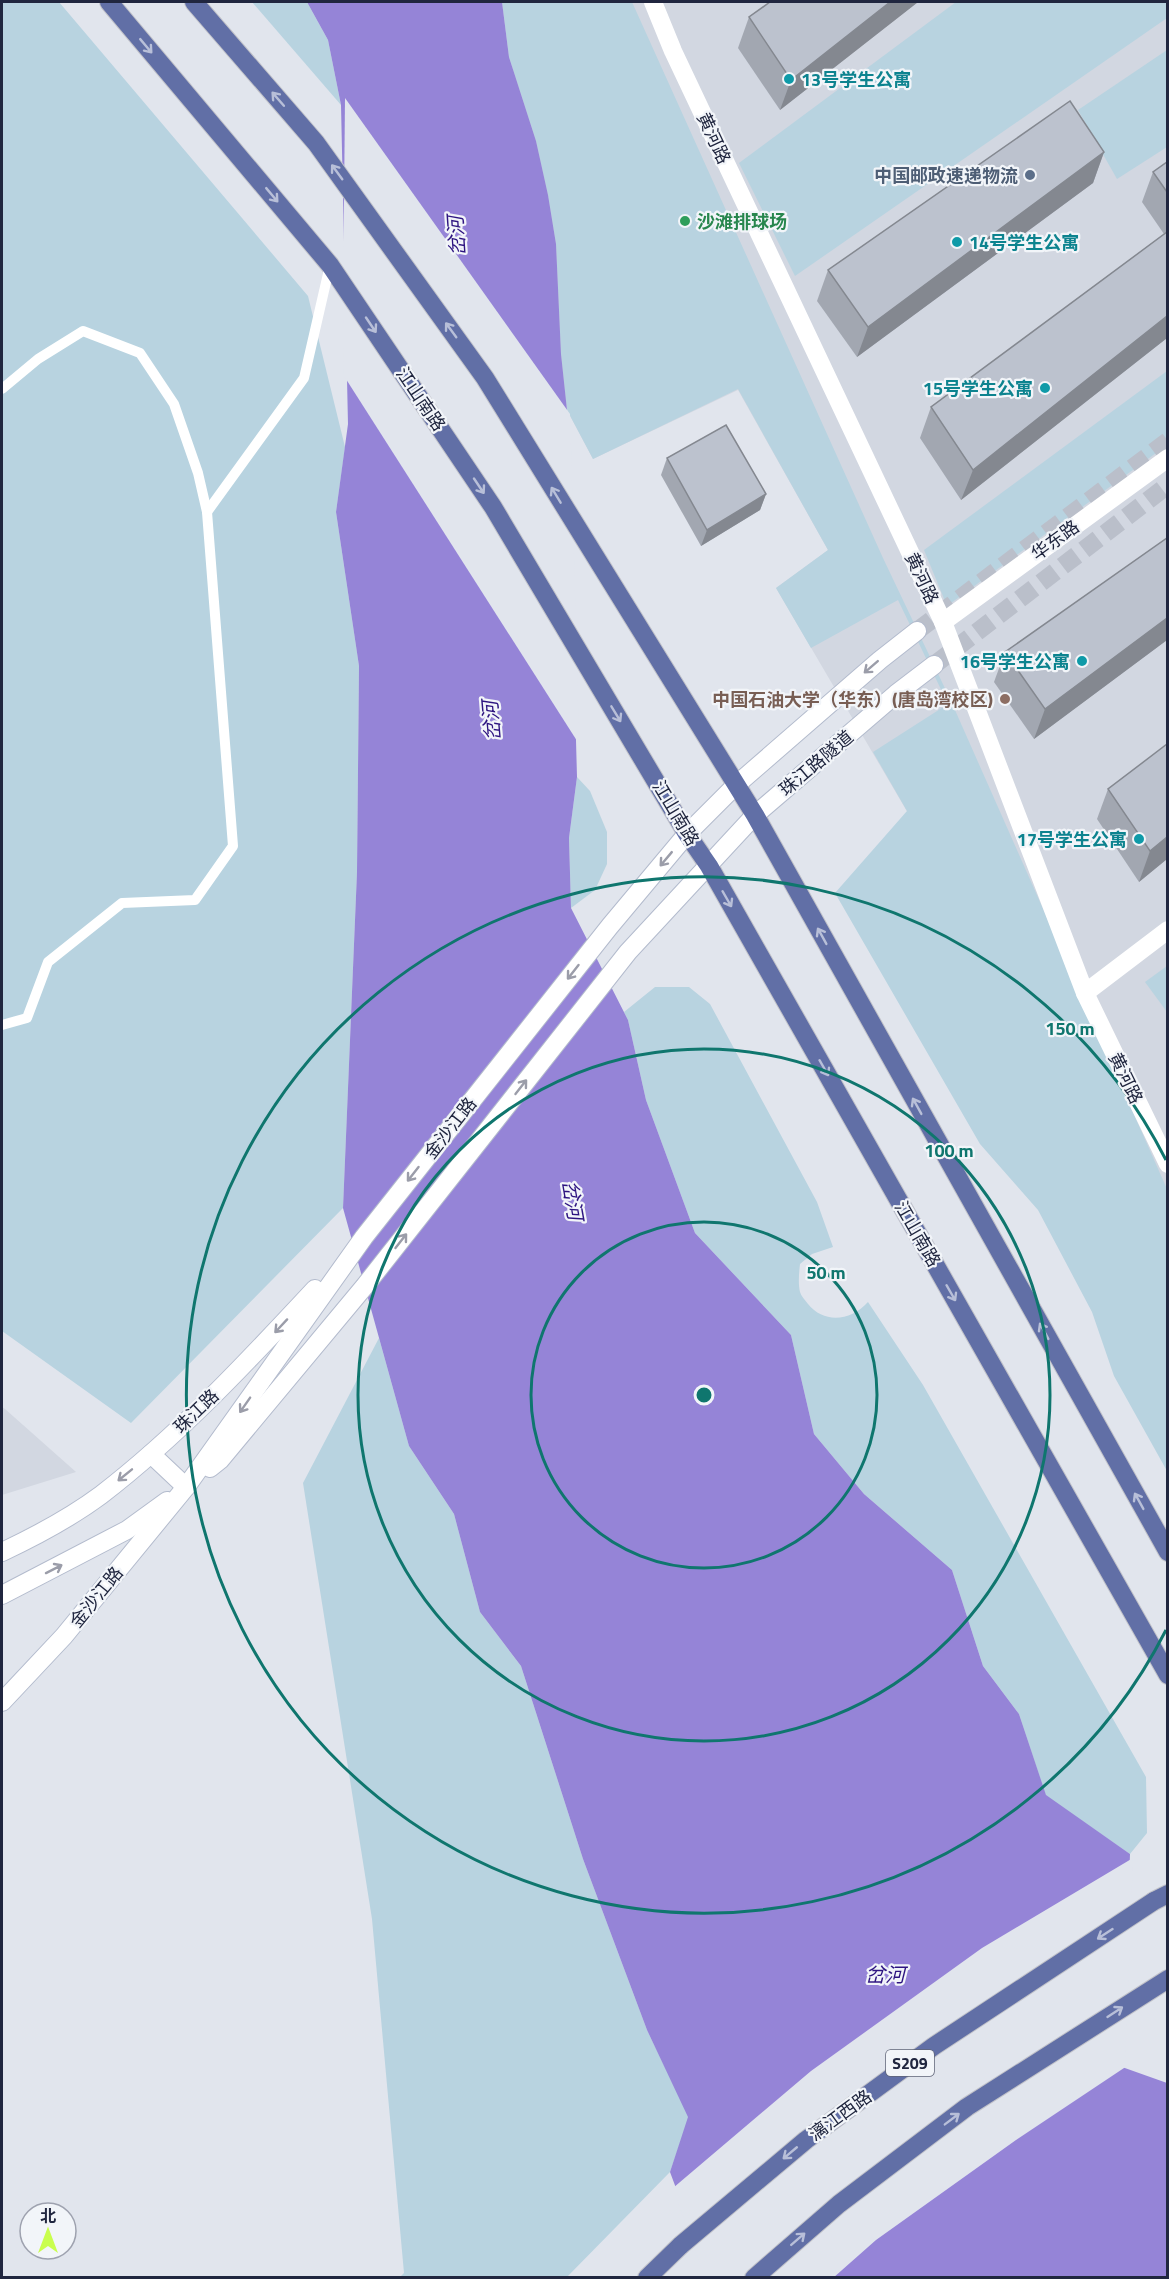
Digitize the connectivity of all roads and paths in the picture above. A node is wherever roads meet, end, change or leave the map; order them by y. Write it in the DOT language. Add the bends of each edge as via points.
graph roads {
  1 [pos="109,2"];
  2 [pos="194,2"];
  3 [pos="652,2"];
  4 [pos="334,270"];
  5 [pos="2,389"];
  6 [pos="1167,458"];
  7 [pos="207,512"];
  8 [pos="943,622"];
  9 [pos="917,631"];
  10 [pos="934,665"];
  11 [pos="735,786"];
  12 [pos="755,815"];
  13 [pos="687,834"];
  14 [pos="709,866"];
  15 [pos="1167,930"];
  16 [pos="1085,993"];
  17 [pos="2,1025"];
  18 [pos="1167,1164"];
  19 [pos="364,1237"];
  20 [pos="151,1454"];
  21 [pos="186,1487"];
  22 [pos="2,1552"];
  23 [pos="1167,1552"];
  24 [pos="2,1594"];
  25 [pos="1167,1675"];
  26 [pos="2,1702"];
  27 [pos="1160,1898"];
  28 [pos="1163,1981"];
  29 [pos="647,2277"];
  30 [pos="754,2277"];
  1 -- 4 [label="main road, 江山南路, one-way"];
  11 -- 2 [label="main road, one-way" via="485,378 316,143"];
  3 -- 8 [label="main road, 黄河路"];
  4 -- 7 [label="lane" via="304,378"];
  4 -- 13 [label="main road, 江山南路, one-way" via="493,507"];
  5 -- 7 [label="lane" via="38,358 84,331 140,353 174,404"];
  6 -- 8 [label="main road, 华东路"];
  7 -- 17 [label="lane" via="234,846 195,900 122,903 48,962 27,1018"];
  8 -- 16 [label="main road, 黄河路"];
  9 -- 11 [label="main road, 珠江路隧道, one-way"];
  10 -- 12 [label="main road, 珠江路隧道"];
  11 -- 12 [label="main road"];
  11 -- 13 [label="main road, 金沙江路"];
  12 -- 14 [label="main road, 金沙江路"];
  23 -- 12 [label="main road, one-way"];
  13 -- 14 [label="main road, 江山南路"];
  13 -- 19 [label="main road, 金沙江路, one-way"];
  21 -- 14 [label="main road, 金沙江路, one-way" via="220,1460 364,1287 628,952"];
  14 -- 25 [label="main road, 江山南路, one-way"];
  15 -- 16 [label="main road"];
  16 -- 18 [label="main road, 黄河路"];
  19 -- 20 [label="main road, 珠江路, one-way" via="249,1359"];
  19 -- 21 [label="main road, 金沙江路, one-way"];
  20 -- 21 [label="main road"];
  20 -- 22 [label="main road, 珠江路, one-way" via="99,1496 42,1533"];
  24 -- 21 [label="main road, one-way" via="127,1530"];
  21 -- 26 [label="main road, 金沙江路" via="64,1636"];
  27 -- 29 [label="main road, 漓江西路 / S209, one-way, bridge" via="934,2046 806,2139"];
  30 -- 28 [label="main road, one-way" via="839,2204 967,2107"];
}
